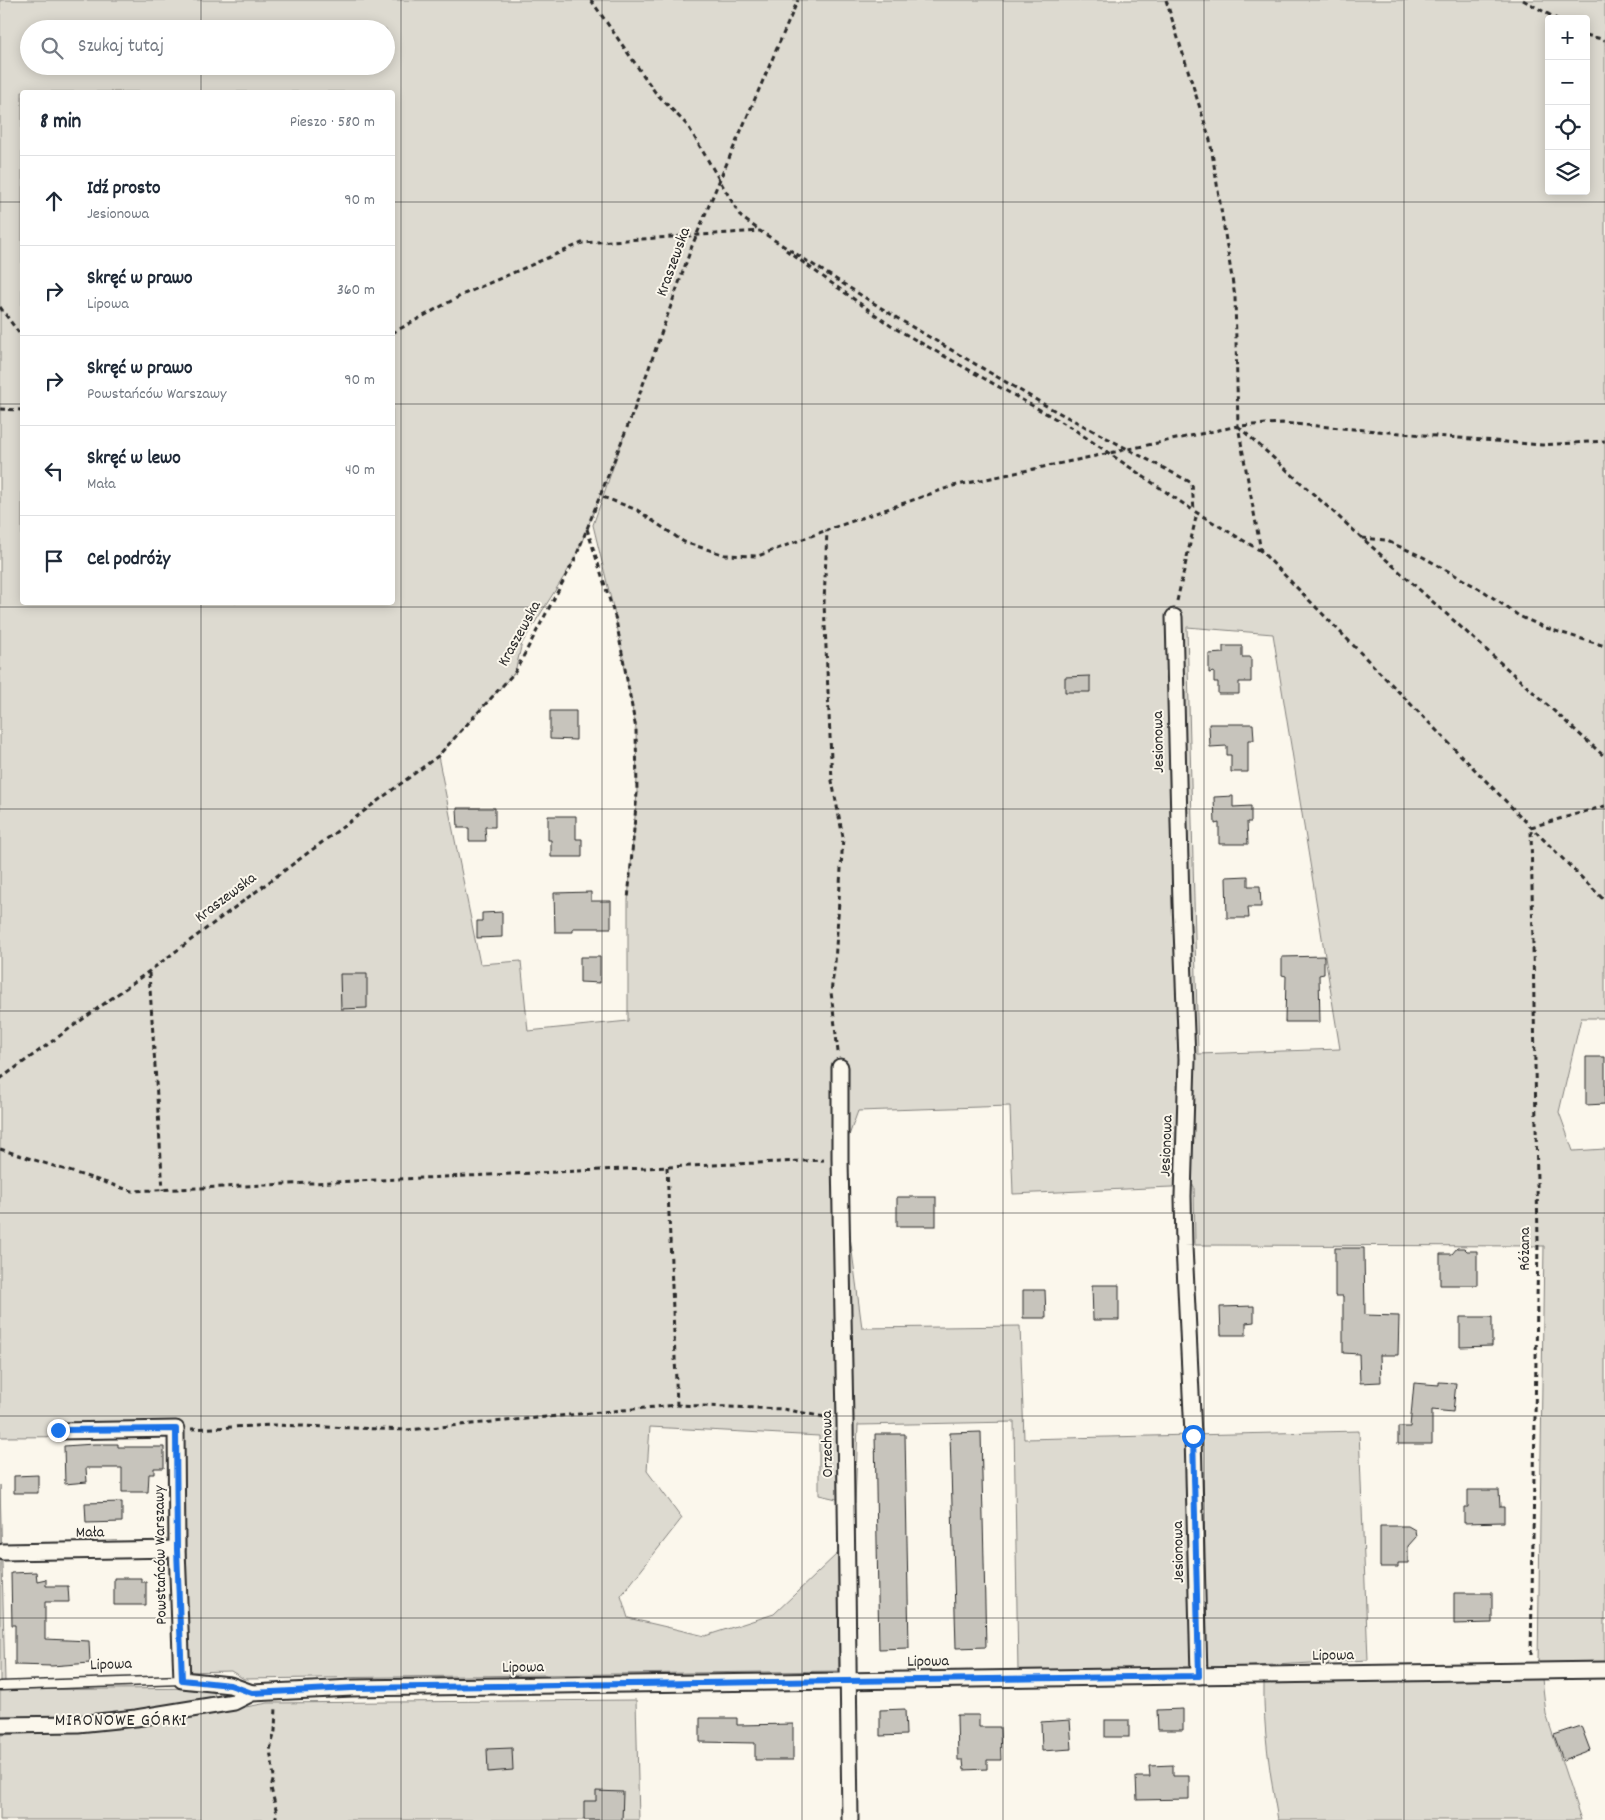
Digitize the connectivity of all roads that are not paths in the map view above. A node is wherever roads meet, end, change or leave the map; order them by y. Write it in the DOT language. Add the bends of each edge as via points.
graph roads {
  1 [pos="1174,617"];
  2 [pos="840,1067"];
  3 [pos="58,1430"];
  4 [pos="177,1549"];
  5 [pos="3,1552"];
  6 [pos="1605,1670"];
  7 [pos="1199,1676"];
  8 [pos="182,1680"];
  9 [pos="849,1680"];
  10 [pos="0,1686"];
  11 [pos="252,1693"];
  12 [pos="0,1725"];
  13 [pos="850,1820"];
  1 -- 7 [label="street, Jesionowa" via="1187,1058 1184,1246"];
  2 -- 9 [label="street, Orzechowa"];
  3 -- 4 [label="street, Powstańców Warszawy" via="176,1429"];
  4 -- 5 [label="street, Mała"];
  4 -- 8 [label="street, Powstańców Warszawy"];
  6 -- 7 [label="street, Lipowa"];
  7 -- 9 [label="street, Lipowa"];
  8 -- 10 [label="lane, Lipowa"];
  8 -- 11 [label="street, Lipowa" via="230,1685"];
  9 -- 11 [label="street, Lipowa" via="352,1688"];
  9 -- 13 [label="street, Orzechowa"];
  11 -- 12 [label="street, Lipowa" via="234,1702 136,1718 78,1724"];
}
